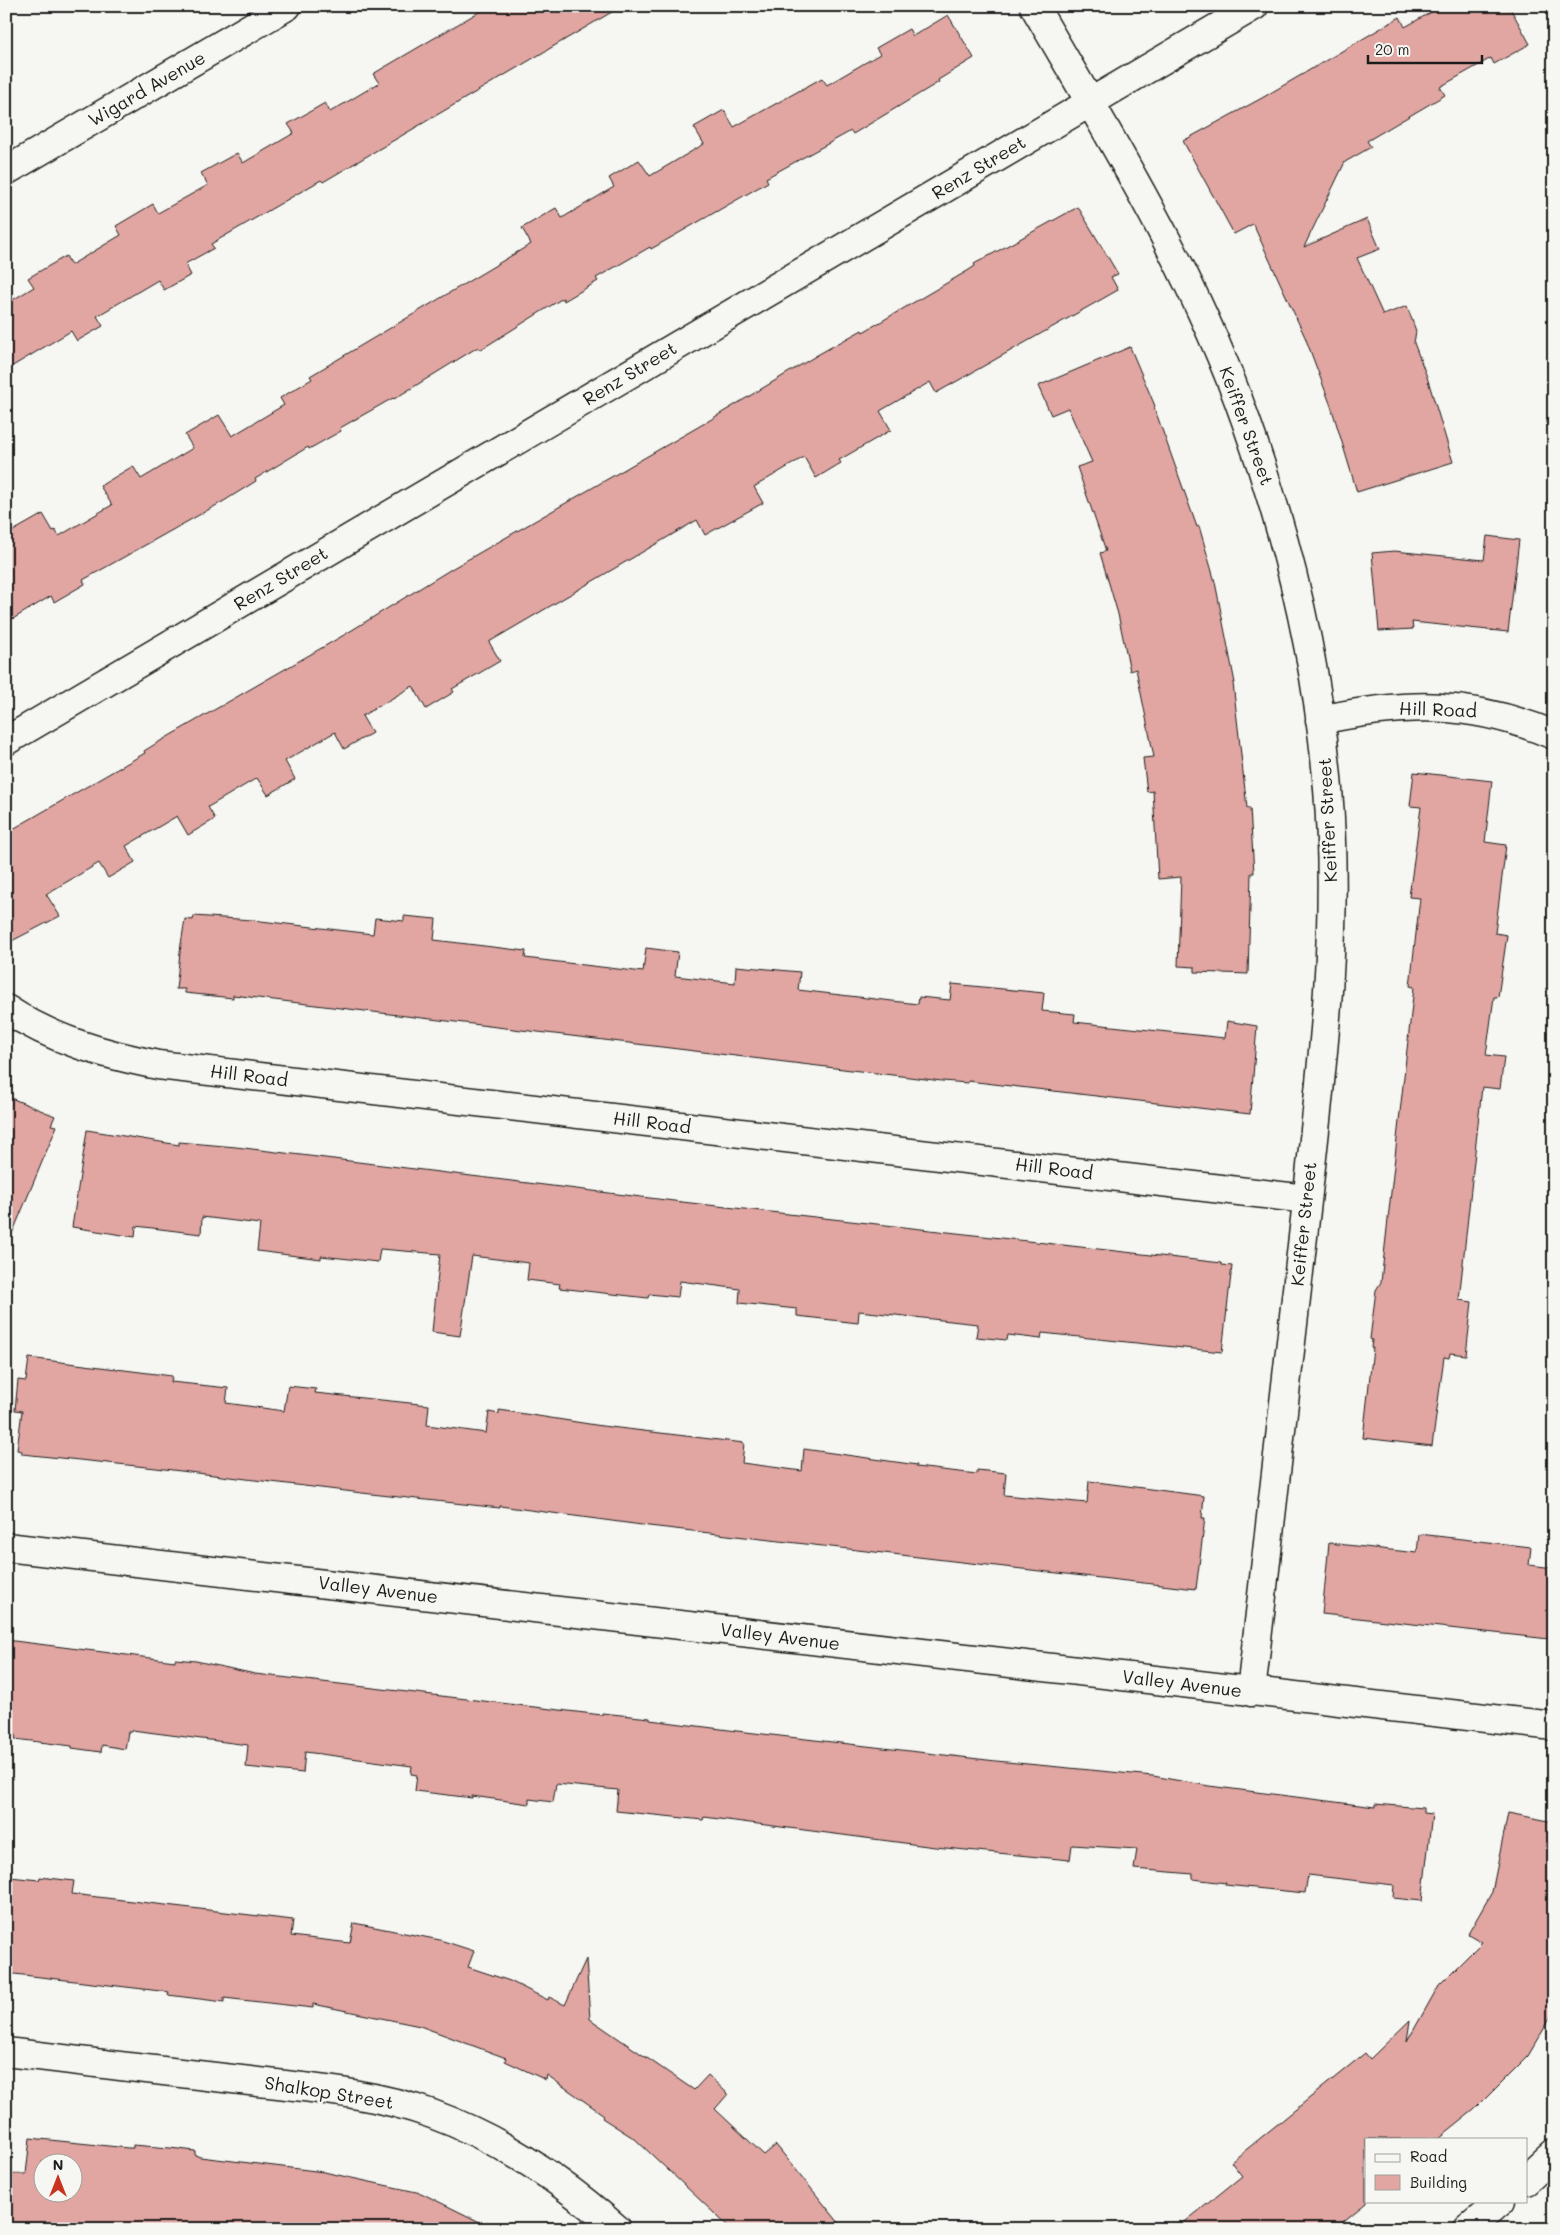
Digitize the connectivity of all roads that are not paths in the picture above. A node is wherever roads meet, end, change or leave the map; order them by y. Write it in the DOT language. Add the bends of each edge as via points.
graph roads {
  1 [pos="288,6"];
  2 [pos="1034,6"];
  3 [pos="1254,6"];
  4 [pos="1090,102"];
  5 [pos="6,171"];
  6 [pos="1320,720"];
  7 [pos="1554,735"];
  8 [pos="6,741"];
  9 [pos="6,1009"];
  10 [pos="1307,1199"];
  11 [pos="6,1547"];
  12 [pos="1250,1692"];
  13 [pos="1554,1726"];
  14 [pos="6,2052"];
  15 [pos="1554,2154"];
  16 [pos="1528,2178"];
  17 [pos="1500,2202"];
  18 [pos="617,2229"];
  19 [pos="1468,2229"];
  1 -- 5 [label="street, Wigard Avenue"];
  2 -- 4 [label="street, Keiffer Street"];
  3 -- 4 [label="street, Renz Street"];
  4 -- 6 [label="street, Keiffer Street" via="1166,237 1246,419 1284,538"];
  4 -- 8 [label="street, Renz Street"];
  6 -- 7 [label="street, Hill Road" via="1389,708 1436,707 1482,711 1521,721"];
  6 -- 10 [label="street, Keiffer Street" via="1328,789 1332,908 1326,1017"];
  9 -- 10 [label="street, Hill Road" via="66,1041 109,1055 158,1065"];
  10 -- 12 [label="street, Keiffer Street"];
  11 -- 12 [label="street, Valley Avenue"];
  12 -- 13 [label="street, Valley Avenue"];
  14 -- 18 [label="street, Shalkop Street" via="331,2090 391,2101 441,2118 500,2144 554,2178"];
  15 -- 16 [label="street"];
  17 -- 19 [label="street"];
}
